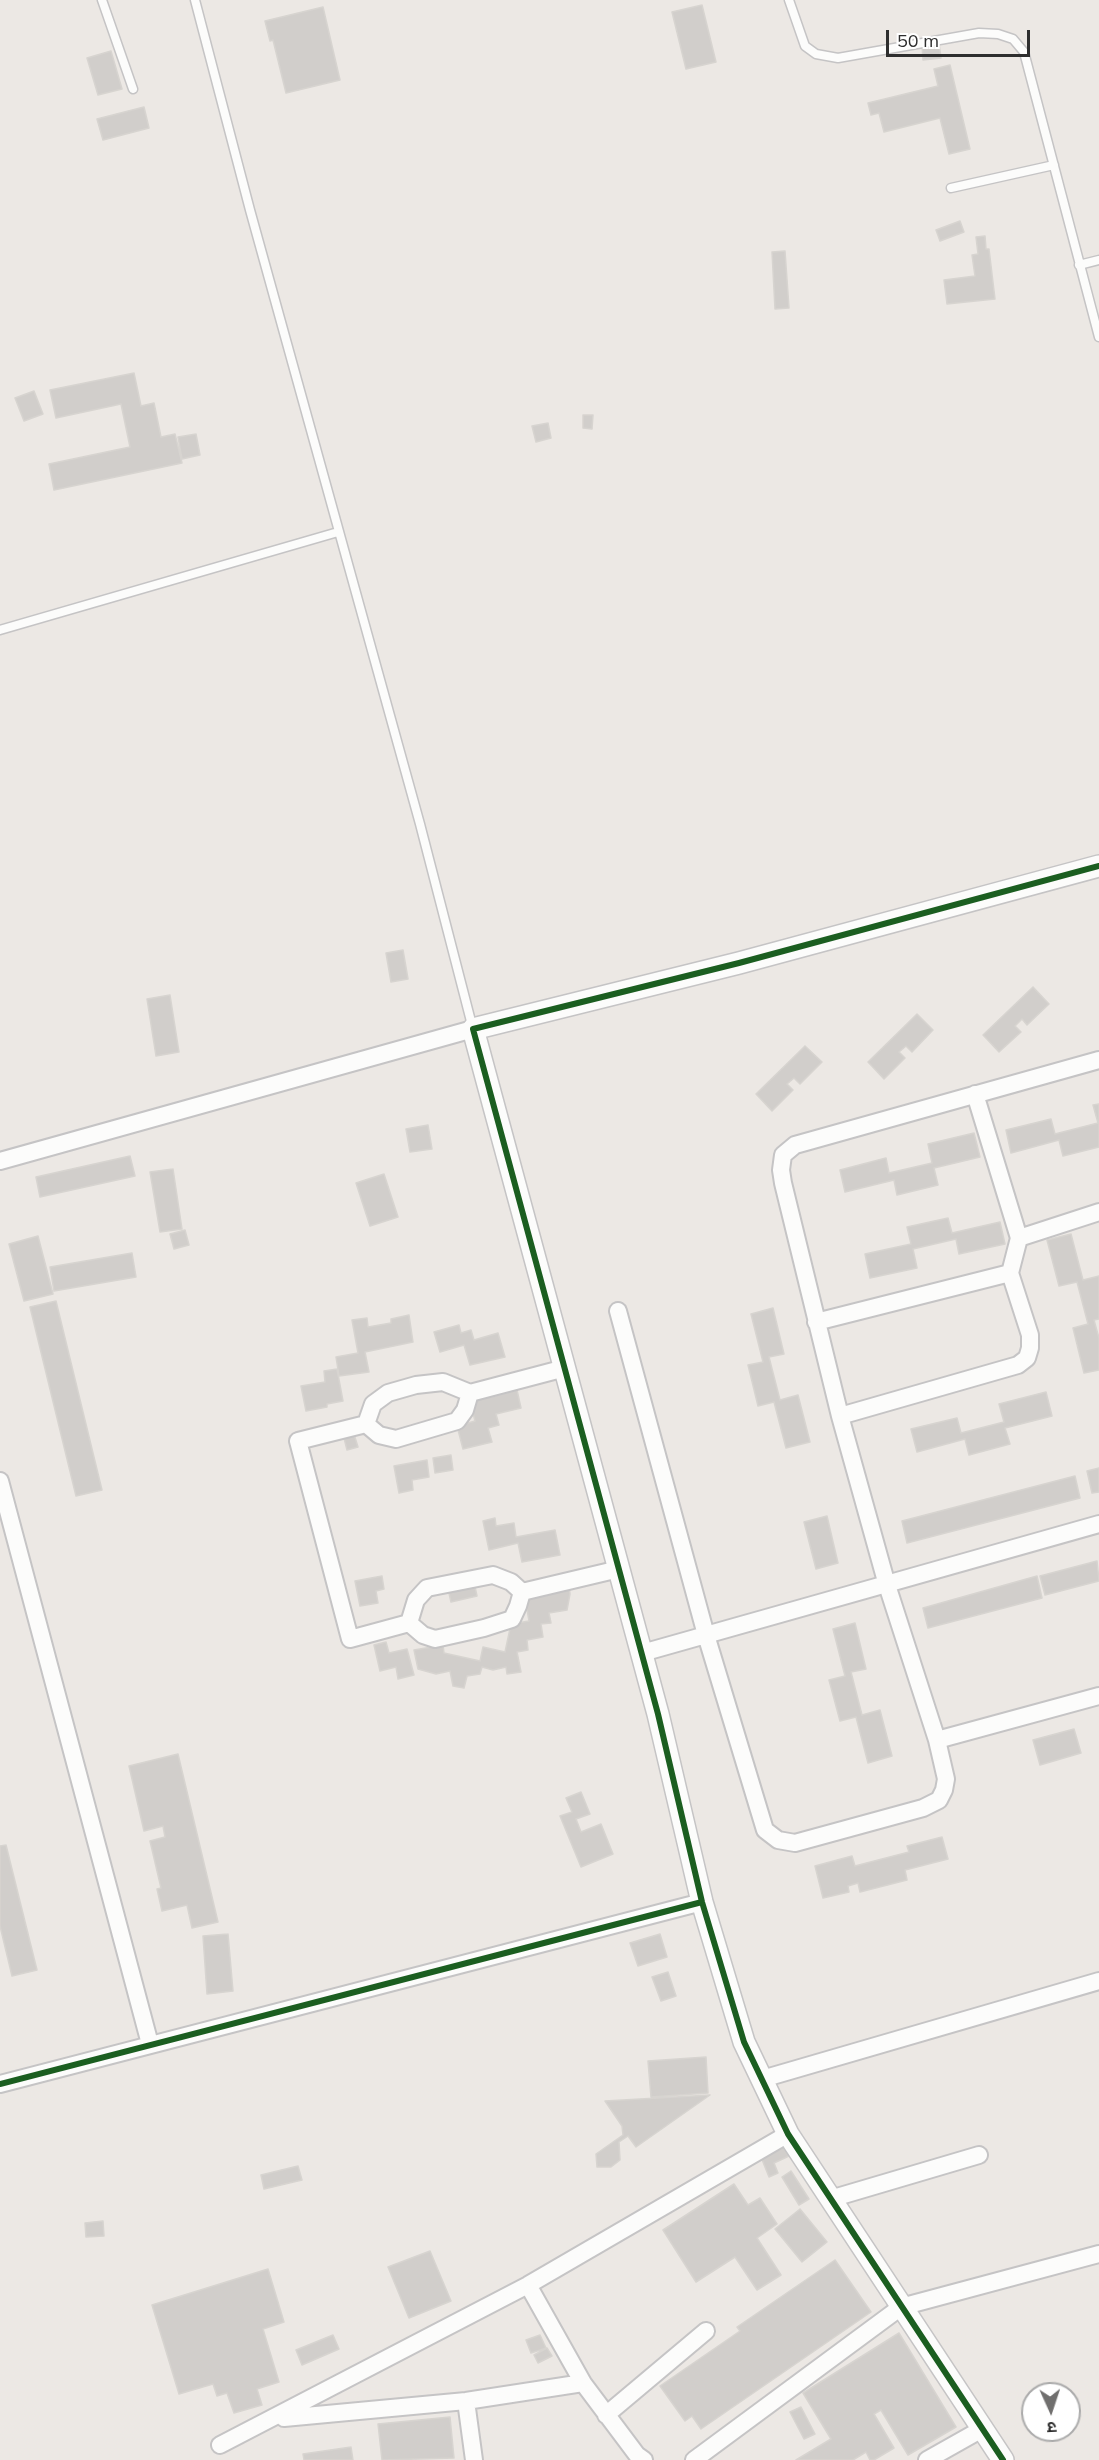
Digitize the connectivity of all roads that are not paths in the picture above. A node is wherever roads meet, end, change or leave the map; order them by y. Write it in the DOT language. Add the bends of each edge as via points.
graph roads {
  1 [pos="102,0"];
  2 [pos="195,0"];
  3 [pos="789,0"];
  4 [pos="133,89"];
  5 [pos="1054,165"];
  6 [pos="951,188"];
  7 [pos="1099,260"];
  8 [pos="1079,265"];
  9 [pos="1099,338"];
  10 [pos="338,532"];
  11 [pos="0,630"];
  12 [pos="1099,866"];
  13 [pos="473,1029"];
  14 [pos="1099,1060"];
  15 [pos="975,1094"];
  16 [pos="0,1161"];
  17 [pos="1099,1212"];
  18 [pos="1019,1238"];
  19 [pos="1010,1273"];
  20 [pos="618,1311"];
  21 [pos="816,1322"];
  22 [pos="565,1368"];
  23 [pos="470,1393"];
  24 [pos="840,1416"];
  25 [pos="366,1424"];
  26 [pos="0,1481"];
  27 [pos="1099,1524"];
  28 [pos="619,1569"];
  29 [pos="887,1585"];
  30 [pos="522,1592"];
  31 [pos="409,1623"];
  32 [pos="706,1635"];
  33 [pos="642,1653"];
  34 [pos="1099,1696"];
  35 [pos="937,1740"];
  36 [pos="702,1902"];
  37 [pos="1099,1981"];
  38 [pos="150,2044"];
  39 [pos="762,2079"];
  40 [pos="0,2084"];
  41 [pos="788,2134"];
  42 [pos="979,2155"];
  43 [pos="830,2199"];
  44 [pos="1098,2258"];
  45 [pos="528,2285"];
  46 [pos="901,2307"];
  47 [pos="706,2331"];
  48 [pos="583,2383"];
  49 [pos="466,2401"];
  50 [pos="606,2415"];
  51 [pos="274,2419"];
  52 [pos="982,2429"];
  53 [pos="220,2445"];
  54 [pos="474,2460"];
  55 [pos="644,2460"];
  56 [pos="694,2460"];
  57 [pos="927,2460"];
  58 [pos="1003,2460"];
  1 -- 4 [label="lane"];
  2 -- 10 [label="lane"];
  3 -- 5 [label="lane" via="805,46 816,54 838,58 979,33 1014,39 1024,52"];
  5 -- 6 [label="lane"];
  5 -- 8 [label="lane"];
  7 -- 8 [label="lane"];
  8 -- 9 [label="lane"];
  10 -- 11 [label="lane"];
  10 -- 13 [label="lane"];
  12 -- 13 [label="street" via="739,963"];
  13 -- 16 [label="street"];
  13 -- 22 [label="street"];
  14 -- 15 [label="street"];
  15 -- 18 [label="street"];
  15 -- 21 [label="street" via="795,1145 783,1155 783,1183"];
  17 -- 18 [label="street"];
  18 -- 19 [label="street"];
  19 -- 21 [label="street"];
  19 -- 24 [label="street" via="1030,1335 1027,1358 1018,1365"];
  20 -- 32 [label="street"];
  21 -- 24 [label="street"];
  22 -- 23 [label="street"];
  22 -- 28 [label="street"];
  23 -- 25 [label="street" via="443,1382 388,1393 373,1404"];
  23 -- 25 [label="street" via="457,1421 396,1439 379,1435"];
  24 -- 29 [label="street"];
  25 -- 31 [label="street" via="298,1441 350,1639"];
  26 -- 38 [label="street"];
  27 -- 29 [label="street"];
  28 -- 30 [label="street"];
  28 -- 33 [label="street"];
  29 -- 32 [label="street"];
  29 -- 35 [label="street"];
  30 -- 31 [label="street" via="512,1619 484,1628 435,1639"];
  30 -- 31 [label="street" via="493,1575 427,1588 416,1600"];
  32 -- 33 [label="street"];
  32 -- 35 [label="street" via="765,1830 778,1840 795,1843 923,1808 939,1800 946,1779"];
  33 -- 36 [label="street"];
  34 -- 35 [label="street"];
  36 -- 38 [label="street"];
  36 -- 39 [label="street" via="744,2042"];
  37 -- 39 [label="street"];
  38 -- 40 [label="street"];
  39 -- 41 [label="street"];
  41 -- 43 [label="street"];
  41 -- 45 [label="street"];
  42 -- 43 [label="street"];
  43 -- 46 [label="street"];
  44 -- 46 [label="street"];
  45 -- 48 [label="street"];
  45 -- 51 [label="street"];
  46 -- 52 [label="street"];
  46 -- 56 [label="street"];
  47 -- 50 [label="street"];
  48 -- 49 [label="street"];
  48 -- 50 [label="street"];
  49 -- 51 [label="street"];
  49 -- 54 [label="street"];
  50 -- 55 [label="street"];
  51 -- 53 [label="street"];
  52 -- 57 [label="street"];
  52 -- 58 [label="street"];
}
